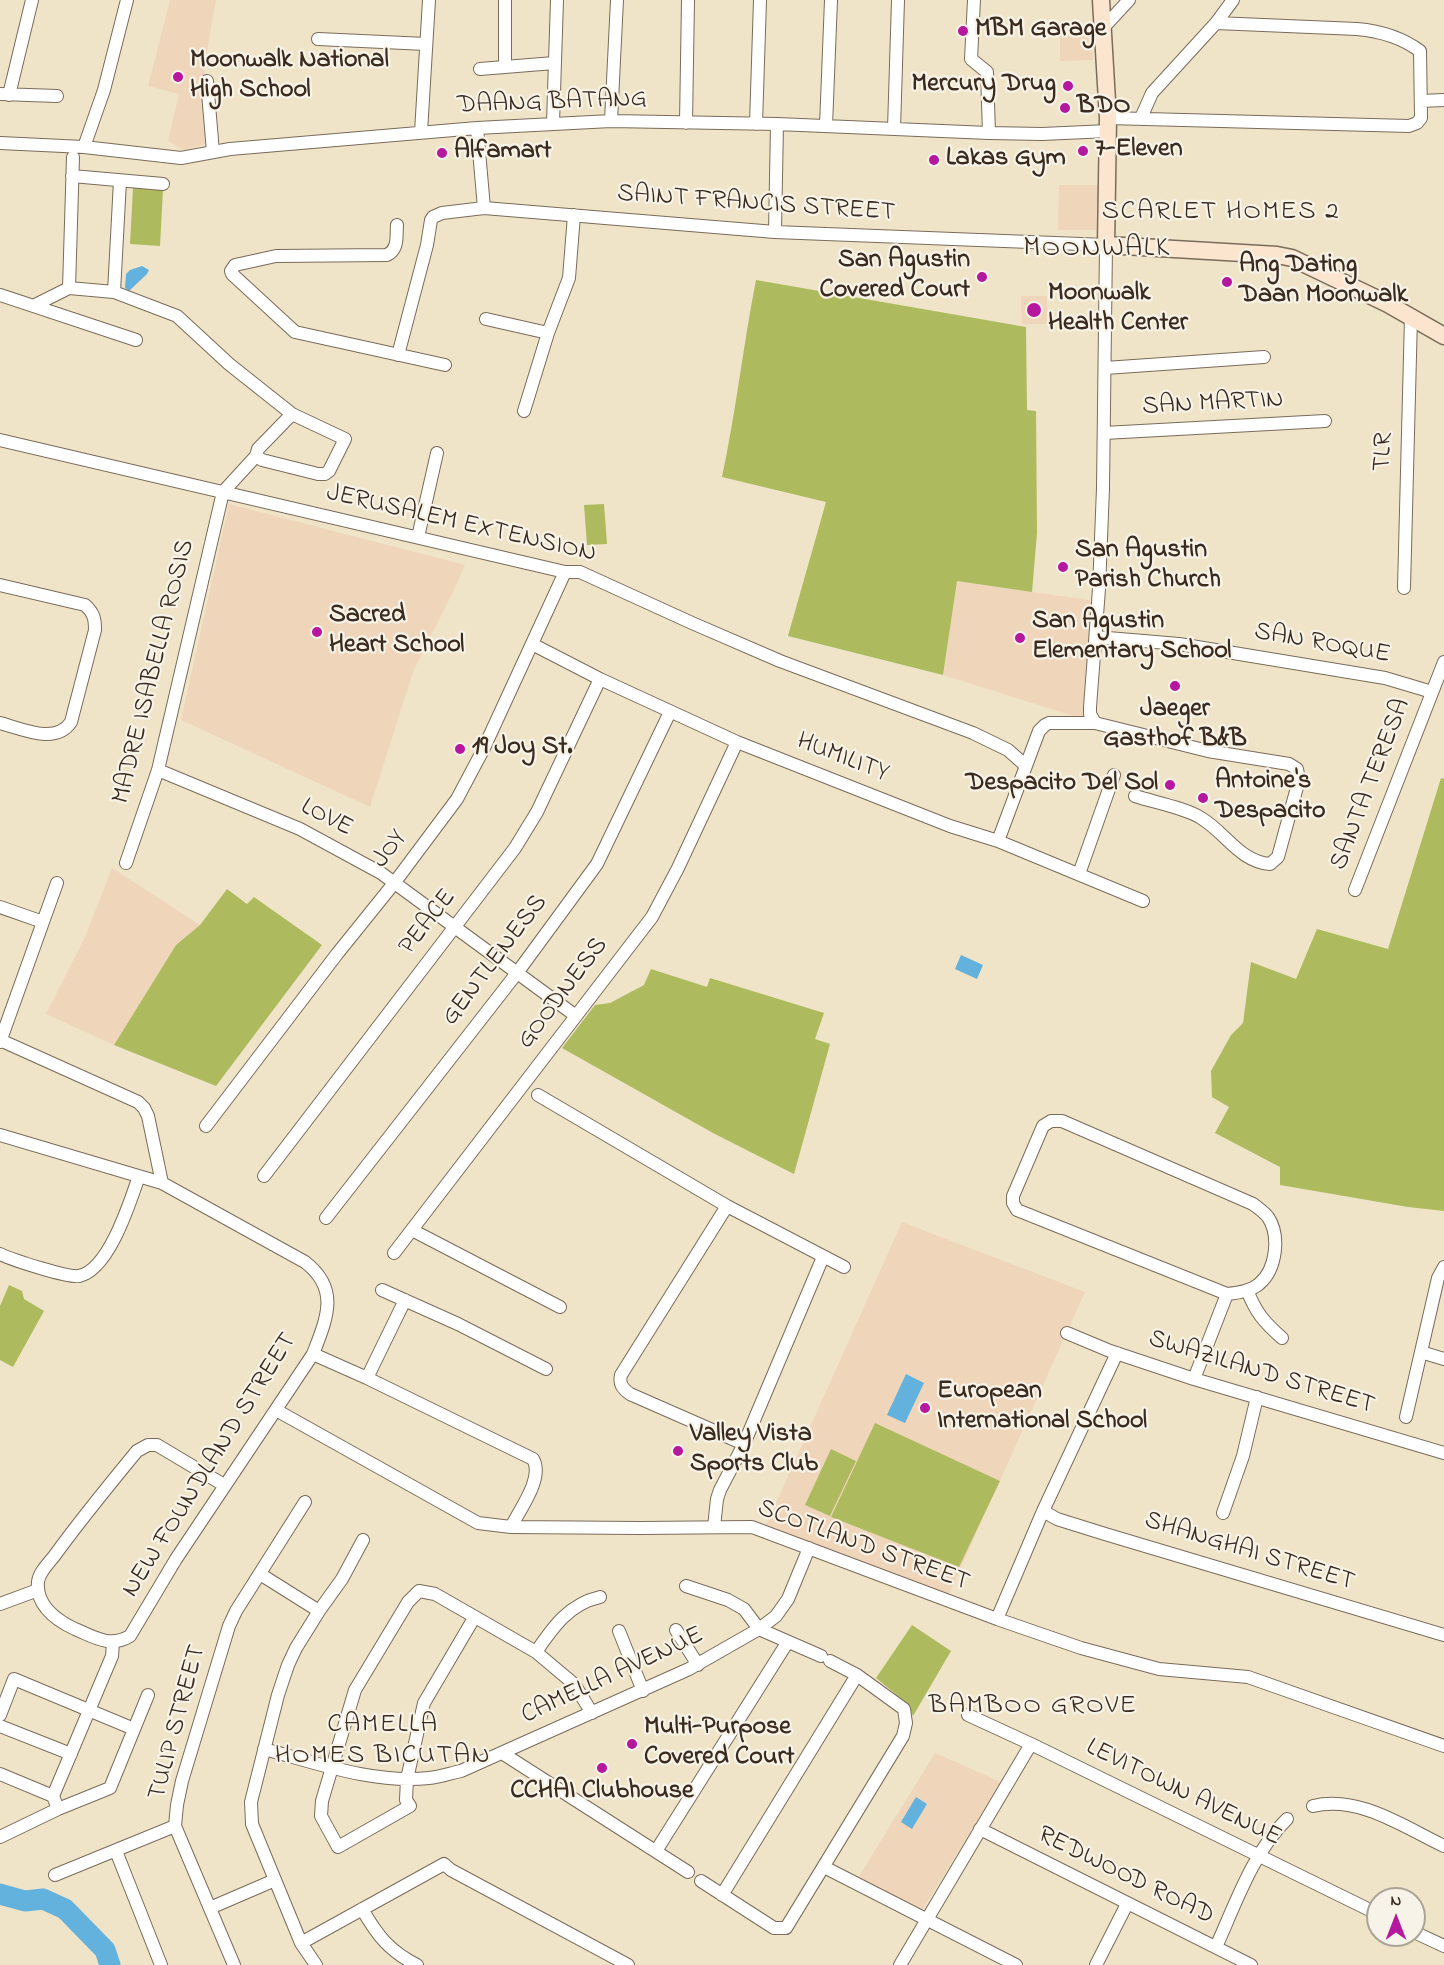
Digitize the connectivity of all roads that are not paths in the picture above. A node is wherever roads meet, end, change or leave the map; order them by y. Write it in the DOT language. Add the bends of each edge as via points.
graph roads {
  1 [pos="32,0"];
  2 [pos="127,0"];
  3 [pos="429,0"];
  4 [pos="506,0"];
  5 [pos="557,0"];
  6 [pos="617,0"];
  7 [pos="688,0"];
  8 [pos="760,0"];
  9 [pos="831,0"];
  10 [pos="898,0"];
  11 [pos="974,0"];
  12 [pos="1101,0"];
  13 [pos="1129,0"];
  14 [pos="1233,0"];
  15 [pos="1216,23"];
  16 [pos="1104,27"];
  17 [pos="318,39"];
  18 [pos="426,44"];
  19 [pos="554,63"];
  20 [pos="505,67"];
  21 [pos="480,69"];
  22 [pos="207,81"];
  23 [pos="4,95"];
  24 [pos="57,96"];
  25 [pos="1421,100"];
  26 [pos="1444,100"];
  27 [pos="1141,118"];
  28 [pos="611,121"];
  29 [pos="553,123"];
  30 [pos="686,123"];
  31 [pos="756,124"];
  32 [pos="777,124"];
  33 [pos="1108,124"];
  34 [pos="826,126"];
  35 [pos="477,128"];
  36 [pos="894,129"];
  37 [pos="421,132"];
  38 [pos="989,133"];
  39 [pos="0,143"];
  40 [pos="84,147"];
  41 [pos="213,152"];
  42 [pos="73,157"];
  43 [pos="72,176"];
  44 [pos="120,181"];
  45 [pos="164,184"];
  46 [pos="484,208"];
  47 [pos="574,215"];
  48 [pos="397,225"];
  49 [pos="775,232"];
  50 [pos="1106,245"];
  51 [pos="69,288"];
  52 [pos="114,292"];
  53 [pos="0,295"];
  54 [pos="34,305"];
  55 [pos="1411,317"];
  56 [pos="486,319"];
  57 [pos="549,333"];
  58 [pos="1444,336"];
  59 [pos="136,340"];
  60 [pos="398,355"];
  61 [pos="1264,357"];
  62 [pos="445,365"];
  63 [pos="1105,368"];
  64 [pos="524,411"];
  65 [pos="292,414"];
  66 [pos="1325,421"];
  67 [pos="1104,433"];
  68 [pos="0,440"];
  69 [pos="437,453"];
  70 [pos="256,456"];
  71 [pos="223,492"];
  72 [pos="418,537"];
  73 [pos="565,572"];
  74 [pos="0,585"];
  75 [pos="1404,588"];
  76 [pos="1096,637"];
  77 [pos="532,645"];
  78 [pos="1444,662"];
  79 [pos="600,679"];
  80 [pos="1432,692"];
  81 [pos="670,712"];
  82 [pos="0,723"];
  83 [pos="1095,723"];
  84 [pos="736,742"];
  85 [pos="1025,765"];
  86 [pos="158,770"];
  87 [pos="1114,775"];
  88 [pos="1135,796"];
  89 [pos="998,842"];
  90 [pos="126,863"];
  91 [pos="1079,874"];
  92 [pos="395,882"];
  93 [pos="57,883"];
  94 [pos="1355,890"];
  95 [pos="1143,901"];
  96 [pos="0,908"];
  97 [pos="43,922"];
  98 [pos="455,926"];
  99 [pos="517,973"];
  100 [pos="576,1016"];
  101 [pos="0,1040"];
  102 [pos="538,1095"];
  103 [pos="206,1126"];
  104 [pos="0,1135"];
  105 [pos="139,1176"];
  106 [pos="264,1176"];
  107 [pos="162,1183"];
  108 [pos="727,1206"];
  109 [pos="326,1218"];
  110 [pos="412,1230"];
  111 [pos="394,1253"];
  112 [pos="0,1254"];
  113 [pos="823,1257"];
  114 [pos="844,1267"];
  115 [pos="1444,1267"];
  116 [pos="382,1290"];
  117 [pos="1247,1290"];
  118 [pos="1227,1294"];
  119 [pos="405,1300"];
  120 [pos="560,1307"];
  121 [pos="1067,1333"];
  122 [pos="1282,1338"];
  123 [pos="1420,1352"];
  124 [pos="1117,1353"];
  125 [pos="313,1354"];
  126 [pos="1444,1359"];
  127 [pos="546,1369"];
  128 [pos="367,1378"];
  129 [pos="1194,1378"];
  130 [pos="1257,1397"];
  131 [pos="276,1410"];
  132 [pos="1406,1417"];
  133 [pos="744,1444"];
  134 [pos="1444,1453"];
  135 [pos="225,1485"];
  136 [pos="305,1502"];
  137 [pos="1043,1511"];
  138 [pos="1223,1513"];
  139 [pos="511,1527"];
  140 [pos="714,1527"];
  141 [pos="363,1540"];
  142 [pos="809,1548"];
  143 [pos="260,1574"];
  144 [pos="686,1586"];
  145 [pos="38,1590"];
  146 [pos="600,1597"];
  147 [pos="0,1604"];
  148 [pos="319,1611"];
  149 [pos="474,1618"];
  150 [pos="997,1619"];
  151 [pos="759,1629"];
  152 [pos="619,1630"];
  153 [pos="676,1630"];
  154 [pos="1444,1635"];
  155 [pos="787,1642"];
  156 [pos="113,1643"];
  157 [pos="536,1652"];
  158 [pos="698,1665"];
  159 [pos="857,1675"];
  160 [pos="643,1691"];
  161 [pos="148,1695"];
  162 [pos="89,1710"];
  163 [pos="592,1713"];
  164 [pos="0,1715"];
  165 [pos="968,1715"];
  166 [pos="0,1725"];
  167 [pos="134,1729"];
  168 [pos="1031,1744"];
  169 [pos="1444,1746"];
  170 [pos="264,1749"];
  171 [pos="502,1753"];
  172 [pos="71,1754"];
  173 [pos="332,1767"];
  174 [pos="0,1774"];
  175 [pos="407,1779"];
  176 [pos="53,1796"];
  177 [pos="1313,1806"];
  178 [pos="58,1809"];
  179 [pos="1287,1819"];
  180 [pos="175,1826"];
  181 [pos="980,1829"];
  182 [pos="0,1837"];
  183 [pos="1444,1846"];
  184 [pos="116,1851"];
  185 [pos="656,1851"];
  186 [pos="1259,1856"];
  187 [pos="824,1867"];
  188 [pos="688,1872"];
  189 [pos="55,1875"];
  190 [pos="275,1880"];
  191 [pos="701,1881"];
  192 [pos="722,1896"];
  193 [pos="1127,1904"];
  194 [pos="210,1908"];
  195 [pos="1366,1908"];
  196 [pos="362,1909"];
  197 [pos="927,1920"];
  198 [pos="1426,1938"];
  199 [pos="301,1943"];
  200 [pos="1444,1946"];
  201 [pos="1216,1947"];
  202 [pos="161,1965"];
  203 [pos="234,1965"];
  204 [pos="316,1965"];
  205 [pos="417,1965"];
  206 [pos="628,1965"];
  207 [pos="900,1965"];
  208 [pos="1016,1965"];
  209 [pos="1096,1965"];
  210 [pos="1251,1965"];
  1 -- 23 [label="street"];
  2 -- 40 [label="street" via="104,90"];
  3 -- 18 [label="street"];
  4 -- 20 [label="street"];
  5 -- 19 [label="street"];
  6 -- 28 [label="street"];
  7 -- 30 [label="street"];
  8 -- 31 [label="street"];
  9 -- 34 [label="street"];
  10 -- 36 [label="street"];
  11 -- 38 [label="street" via="971,59 987,72"];
  12 -- 16 [label="main road"];
  13 -- 16 [label="street"];
  14 -- 15 [label="street"];
  15 -- 25 [label="street" via="1357,29 1401,39 1420,51"];
  15 -- 27 [label="street" via="1152,93"];
  16 -- 33 [label="main road"];
  17 -- 18 [label="street"];
  18 -- 37 [label="street"];
  19 -- 20 [label="street"];
  19 -- 29 [label="street"];
  20 -- 21 [label="street"];
  22 -- 41 [label="street"];
  23 -- 24 [label="street"];
  25 -- 26 [label="street"];
  25 -- 27 [label="street, DAANG BATANG" via="1421,118 1409,126"];
  27 -- 33 [label="street, DAANG BATANG"];
  28 -- 29 [label="street, DAANG BATANG"];
  28 -- 30 [label="street, DAANG BATANG"];
  29 -- 35 [label="street, DAANG BATANG"];
  30 -- 31 [label="street, DAANG BATANG"];
  31 -- 32 [label="street, DAANG BATANG"];
  32 -- 34 [label="street, DAANG BATANG"];
  32 -- 49 [label="street"];
  33 -- 38 [label="street, DAANG BATANG" via="1042,134"];
  33 -- 50 [label="main road"];
  34 -- 36 [label="street, DAANG BATANG"];
  35 -- 37 [label="street, DAANG BATANG"];
  35 -- 46 [label="street"];
  36 -- 38 [label="street, DAANG BATANG"];
  37 -- 41 [label="street, DAANG BATANG"];
  39 -- 40 [label="street, DAANG BATANG"];
  40 -- 41 [label="street, DAANG BATANG" via="181,158"];
  42 -- 43 [label="street"];
  43 -- 44 [label="street"];
  43 -- 51 [label="street"];
  44 -- 45 [label="street"];
  44 -- 52 [label="street"];
  46 -- 47 [label="street, SAINT FRANCIS STREET"];
  46 -- 60 [label="street, SAINT FRANCIS STREET" via="433,217"];
  47 -- 49 [label="street, SAINT FRANCIS STREET"];
  47 -- 57 [label="street" via="569,278"];
  48 -- 60 [label="street" via="396,246 387,255 268,257 238,263 231,271 295,332"];
  49 -- 50 [label="street, SAINT FRANCIS STREET"];
  50 -- 55 [label="main road" via="1285,256 1313,266"];
  50 -- 63 [label="street"];
  51 -- 52 [label="street"];
  51 -- 54 [label="street"];
  52 -- 65 [label="street" via="177,316"];
  53 -- 54 [label="street"];
  54 -- 59 [label="street"];
  55 -- 58 [label="main road"];
  55 -- 75 [label="street, TLR"];
  56 -- 57 [label="street"];
  57 -- 64 [label="street"];
  60 -- 62 [label="street"];
  61 -- 63 [label="street"];
  63 -- 67 [label="street"];
  65 -- 70 [label="street" via="258,449"];
  65 -- 70 [label="street" via="345,439 328,473 318,474"];
  66 -- 67 [label="street, SAN MARTIN"];
  67 -- 76 [label="street"];
  68 -- 71 [label="street, JERUSALEM EXTENSION"];
  69 -- 72 [label="street"];
  70 -- 71 [label="street"];
  71 -- 72 [label="street, JERUSALEM EXTENSION"];
  71 -- 86 [label="street, MADRE ISABELLA ROSIS"];
  72 -- 73 [label="street, JERUSALEM EXTENSION"];
  73 -- 77 [label="street, JOY"];
  73 -- 85 [label="street, JERUSALEM EXTENSION" via="580,572 780,661 973,733 1008,750"];
  74 -- 82 [label="street" via="76,602 92,611 95,620 71,723 66,729 42,733"];
  76 -- 80 [label="street, SAN ROQUE" via="1179,644 1386,678"];
  76 -- 83 [label="street" via="1090,707"];
  77 -- 79 [label="street, HUMILITY"];
  77 -- 92 [label="street, JOY" via="457,799"];
  78 -- 80 [label="street, SANTA TERESA"];
  79 -- 81 [label="street, HUMILITY"];
  79 -- 98 [label="street, PEACE" via="528,830"];
  80 -- 94 [label="street, SANTA TERESA"];
  81 -- 84 [label="street, HUMILITY"];
  81 -- 99 [label="street, GENTLENESS" via="601,856"];
  83 -- 85 [label="street" via="1045,725"];
  83 -- 88 [label="street" via="1208,752 1289,764 1297,769 1299,780 1278,857 1270,864 1245,855 1199,816"];
  84 -- 89 [label="street, HUMILITY"];
  84 -- 100 [label="street, GOODNESS" via="652,917"];
  85 -- 89 [label="street"];
  86 -- 90 [label="street, MADRE ISABELLA ROSIS"];
  86 -- 92 [label="street, LOVE" via="300,829"];
  87 -- 91 [label="street"];
  89 -- 91 [label="street, HUMILITY"];
  91 -- 95 [label="street, HUMILITY"];
  92 -- 98 [label="street, LOVE"];
  92 -- 103 [label="street, JOY"];
  93 -- 97 [label="street"];
  96 -- 97 [label="street"];
  97 -- 101 [label="street"];
  98 -- 99 [label="street, LOVE"];
  98 -- 106 [label="street, PEACE"];
  99 -- 100 [label="street, LOVE"];
  99 -- 109 [label="street, GENTLENESS"];
  100 -- 110 [label="street, GOODNESS"];
  101 -- 107 [label="street" via="138,1102 147,1116"];
  102 -- 108 [label="street"];
  104 -- 105 [label="street, NEW FOUNDLAND STREET"];
  105 -- 107 [label="street, NEW FOUNDLAND STREET"];
  105 -- 112 [label="street" via="119,1232 98,1264 86,1274 72,1277"];
  107 -- 125 [label="street, NEW FOUNDLAND STREET" via="305,1262 316,1272 326,1288 327,1304"];
  108 -- 113 [label="street"];
  108 -- 133 [label="street" via="620,1380 630,1394"];
  110 -- 111 [label="street, GOODNESS"];
  110 -- 120 [label="street"];
  113 -- 114 [label="street"];
  113 -- 133 [label="street"];
  115 -- 123 [label="street"];
  116 -- 119 [label="street"];
  117 -- 118 [label="street"];
  117 -- 118 [label="street" via="1259,1284 1276,1250 1267,1217 1253,1204 1062,1121 1043,1126 1013,1196 1017,1210"];
  117 -- 122 [label="street" via="1262,1320"];
  118 -- 129 [label="street"];
  119 -- 127 [label="street"];
  119 -- 128 [label="street"];
  121 -- 124 [label="street, SWAZILAND STREET"];
  123 -- 126 [label="street"];
  123 -- 132 [label="street"];
  124 -- 129 [label="street, SWAZILAND STREET"];
  124 -- 137 [label="street"];
  125 -- 128 [label="street"];
  125 -- 131 [label="street, NEW FOUNDLAND STREET"];
  128 -- 139 [label="street" via="533,1459 536,1478"];
  129 -- 130 [label="street, SWAZILAND STREET"];
  130 -- 134 [label="street, SWAZILAND STREET"];
  130 -- 138 [label="street" via="1243,1456"];
  131 -- 135 [label="street, NEW FOUNDLAND STREET"];
  131 -- 139 [label="street, SCOTLAND STREET" via="469,1519"];
  133 -- 140 [label="street" via="720,1490"];
  135 -- 145 [label="street" via="158,1445 142,1447 83,1516 39,1576"];
  135 -- 156 [label="street, NEW FOUNDLAND STREET" via="130,1636"];
  136 -- 143 [label="street, TULIP STREET"];
  137 -- 150 [label="street"];
  137 -- 154 [label="street, SHANGHAI STREET" via="1105,1534"];
  139 -- 140 [label="street, SCOTLAND STREET"];
  140 -- 142 [label="street, SCOTLAND STREET" via="753,1527"];
  141 -- 148 [label="street"];
  142 -- 150 [label="street, SCOTLAND STREET"];
  142 -- 151 [label="street, CAMELLA AVENUE" via="789,1598 776,1616"];
  143 -- 148 [label="street"];
  143 -- 180 [label="street, TULIP STREET" via="229,1626 182,1781"];
  144 -- 151 [label="street" via="737,1604"];
  145 -- 147 [label="street"];
  145 -- 156 [label="street" via="48,1611 61,1623"];
  146 -- 157 [label="street" via="576,1606"];
  148 -- 170 [label="street" via="288,1665"];
  149 -- 157 [label="street"];
  149 -- 173 [label="street" via="435,1594 419,1591 413,1596 355,1689"];
  149 -- 175 [label="street" via="424,1703"];
  150 -- 169 [label="street, SCOTLAND STREET" via="1159,1669 1248,1677"];
  151 -- 155 [label="street"];
  151 -- 158 [label="street, CAMELLA AVENUE"];
  152 -- 160 [label="street"];
  153 -- 158 [label="street"];
  155 -- 159 [label="street"];
  155 -- 185 [label="street"];
  156 -- 162 [label="street" via="112,1656"];
  157 -- 163 [label="street" via="574,1684"];
  158 -- 160 [label="street, CAMELLA AVENUE"];
  159 -- 187 [label="street" via="904,1709 906,1723 903,1736"];
  159 -- 192 [label="street"];
  160 -- 163 [label="street, CAMELLA AVENUE"];
  161 -- 167 [label="street"];
  162 -- 164 [label="street" via="14,1679"];
  162 -- 167 [label="street"];
  162 -- 172 [label="street"];
  163 -- 171 [label="street, CAMELLA AVENUE"];
  165 -- 168 [label="street, LEVITOWN AVENUE"];
  166 -- 172 [label="street"];
  167 -- 178 [label="street" via="110,1788"];
  168 -- 181 [label="street"];
  168 -- 186 [label="street, LEVITOWN AVENUE"];
  170 -- 173 [label="street, CAMELLA AVENUE"];
  170 -- 190 [label="street" via="250,1814"];
  171 -- 175 [label="street, CAMELLA AVENUE" via="461,1771"];
  171 -- 185 [label="street"];
  172 -- 176 [label="street"];
  173 -- 175 [label="street, CAMELLA AVENUE"];
  173 -- 175 [label="street" via="321,1816 338,1847 410,1806 406,1800"];
  174 -- 176 [label="street"];
  176 -- 178 [label="street"];
  177 -- 183 [label="street" via="1346,1804 1369,1810"];
  178 -- 182 [label="street"];
  179 -- 186 [label="street"];
  180 -- 184 [label="street"];
  180 -- 194 [label="street, TULIP STREET"];
  181 -- 193 [label="street, REDWOOD ROAD"];
  181 -- 197 [label="street"];
  184 -- 189 [label="street"];
  184 -- 202 [label="street"];
  185 -- 188 [label="street"];
  186 -- 195 [label="street, LEVITOWN AVENUE"];
  186 -- 201 [label="street"];
  187 -- 192 [label="street" via="786,1928 774,1928"];
  187 -- 197 [label="street"];
  190 -- 194 [label="street"];
  190 -- 199 [label="street"];
  191 -- 192 [label="street"];
  193 -- 201 [label="street, REDWOOD ROAD"];
  193 -- 209 [label="street"];
  194 -- 203 [label="street, TULIP STREET"];
  196 -- 199 [label="street"];
  196 -- 205 [label="street" via="378,1937"];
  196 -- 206 [label="street" via="444,1864"];
  197 -- 207 [label="street"];
  197 -- 208 [label="street"];
  198 -- 200 [label="street"];
  199 -- 204 [label="street"];
  201 -- 210 [label="street, REDWOOD ROAD"];
}
